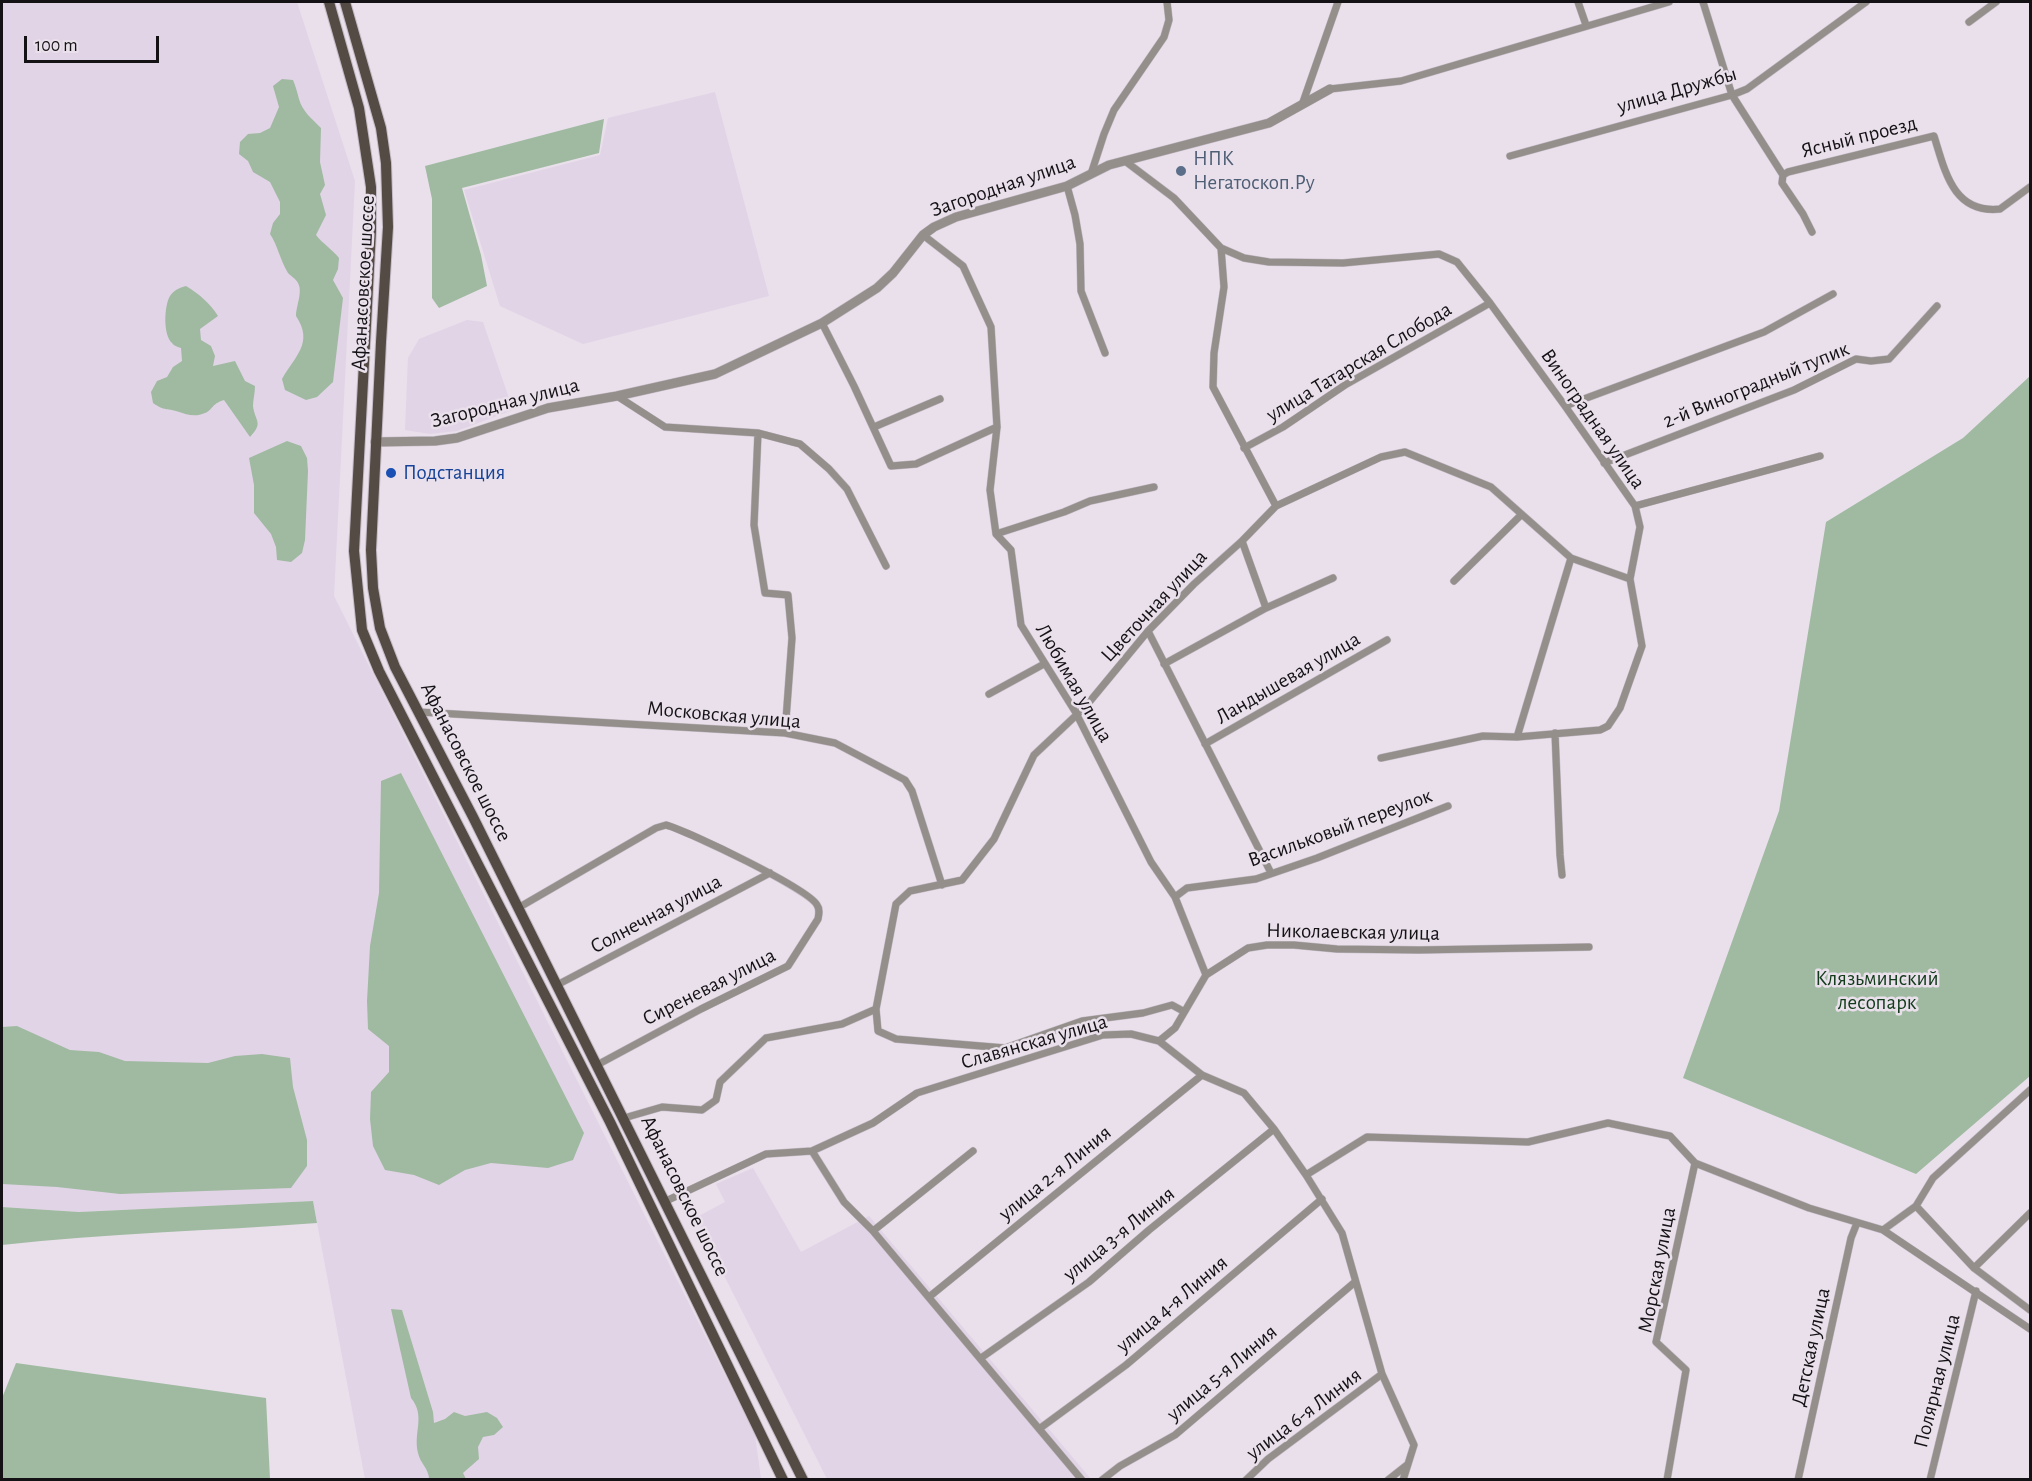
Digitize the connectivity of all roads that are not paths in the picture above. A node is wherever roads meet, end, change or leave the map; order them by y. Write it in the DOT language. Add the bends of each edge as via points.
graph roads {
  1 [pos="329,2"];
  2 [pos="345,2"];
  3 [pos="1167,2"];
  4 [pos="1338,2"];
  5 [pos="1578,2"];
  6 [pos="1670,2"];
  7 [pos="1704,2"];
  8 [pos="1866,2"];
  9 [pos="1996,2"];
  10 [pos="1969,22"];
  11 [pos="1586,25"];
  12 [pos="1330,89"];
  13 [pos="1732,95"];
  14 [pos="1302,105"];
  15 [pos="1510,156"];
  16 [pos="1125,161"];
  17 [pos="1092,174"];
  18 [pos="1783,175"];
  19 [pos="1067,186"];
  20 [pos="2031,187"];
  21 [pos="1812,232"];
  22 [pos="923,234"];
  23 [pos="1221,248"];
  24 [pos="1833,294"];
  25 [pos="1490,303"];
  26 [pos="1937,306"];
  27 [pos="822,323"];
  28 [pos="1105,353"];
  29 [pos="617,396"];
  30 [pos="940,399"];
  31 [pos="1565,406"];
  32 [pos="873,427"];
  33 [pos="997,427"];
  34 [pos="759,433"];
  35 [pos="375,442"];
  36 [pos="1244,448"];
  37 [pos="1820,456"];
  38 [pos="1604,463"];
  39 [pos="1154,487"];
  40 [pos="1276,506"];
  41 [pos="1635,506"];
  42 [pos="1521,515"];
  43 [pos="996,534"];
  44 [pos="1242,541"];
  45 [pos="1571,558"];
  46 [pos="886,566"];
  47 [pos="1333,578"];
  48 [pos="1630,579"];
  49 [pos="1454,581"];
  50 [pos="1266,608"];
  51 [pos="1148,631"];
  52 [pos="1387,640"];
  53 [pos="1044,664"];
  54 [pos="1164,664"];
  55 [pos="989,694"];
  56 [pos="419,712"];
  57 [pos="1076,713"];
  58 [pos="784,733"];
  59 [pos="1555,733"];
  60 [pos="1517,737"];
  61 [pos="1205,744"];
  62 [pos="1381,758"];
  63 [pos="1448,807"];
  64 [pos="770,873"];
  65 [pos="1271,873"];
  66 [pos="1562,875"];
  67 [pos="942,885"];
  68 [pos="1175,897"];
  69 [pos="518,908"];
  70 [pos="1589,946"];
  71 [pos="1206,975"];
  72 [pos="557,985"];
  73 [pos="876,1009"];
  74 [pos="1183,1011"];
  75 [pos="1159,1041"];
  76 [pos="597,1065"];
  77 [pos="1202,1075"];
  78 [pos="2031,1089"];
  79 [pos="624,1118"];
  80 [pos="1274,1129"];
  81 [pos="812,1151"];
  82 [pos="974,1151"];
  83 [pos="1695,1163"];
  84 [pos="1306,1175"];
  85 [pos="1322,1198"];
  86 [pos="666,1201"];
  87 [pos="1916,1206"];
  88 [pos="2031,1213"];
  89 [pos="1857,1223"];
  90 [pos="1883,1230"];
  91 [pos="873,1231"];
  92 [pos="1974,1268"];
  93 [pos="1355,1282"];
  94 [pos="1976,1291"];
  95 [pos="929,1297"];
  96 [pos="2031,1310"];
  97 [pos="2031,1329"];
  98 [pos="981,1358"];
  99 [pos="1383,1374"];
  100 [pos="1040,1429"];
  101 [pos="1407,1465"];
  102 [pos="783,1479"];
  103 [pos="803,1479"];
  104 [pos="1082,1479"];
  105 [pos="1102,1479"];
  106 [pos="1246,1479"];
  107 [pos="1388,1479"];
  108 [pos="1403,1479"];
  109 [pos="1667,1479"];
  110 [pos="1798,1479"];
  111 [pos="1930,1479"];
  1 -- 102 [label="main road, Афанасовское шоссе" via="359,108 371,187 354,551 362,630 379,671 610,1122"];
  2 -- 35 [label="main road, Афанасовское шоссе" via="381,128 386,163 388,227"];
  3 -- 17 [label="street" via="1170,20 1164,37 1114,110"];
  4 -- 14 [label="street"];
  5 -- 11 [label="street"];
  6 -- 11 [label="street, Загородная улица"];
  7 -- 13 [label="street"];
  8 -- 13 [label="street, улица Дружбы" via="1747,89"];
  9 -- 10 [label="street"];
  11 -- 12 [label="street, Загородная улица" via="1401,81"];
  12 -- 14 [label="street, Загородная улица"];
  13 -- 15 [label="street, улица Дружбы"];
  13 -- 18 [label="street"];
  14 -- 16 [label="street, Загородная улица" via="1269,123"];
  16 -- 17 [label="street, Загородная улица"];
  16 -- 23 [label="street" via="1174,198"];
  17 -- 19 [label="street, Загородная улица"];
  18 -- 20 [label="street, Ясный проезд" via="1934,136 1953,188 1962,199 1979,207 2000,209"];
  18 -- 21 [label="street, Ясный проезд" via="1782,183"];
  19 -- 22 [label="street, Загородная улица" via="956,217"];
  19 -- 28 [label="street" via="1080,244 1081,291"];
  22 -- 27 [label="street, Загородная улица" via="877,288"];
  22 -- 33 [label="street, Любимая улица" via="963,266 991,327"];
  23 -- 25 [label="street, Виноградная улица" via="1244,258 1269,262 1343,262 1439,254 1457,262"];
  23 -- 36 [label="street" via="1224,286 1213,387"];
  24 -- 31 [label="street" via="1764,332"];
  25 -- 31 [label="street, Виноградная улица"];
  25 -- 36 [label="street, улица Татарская Слобода"];
  26 -- 38 [label="street, 2-й Виноградный тупик" via="1889,359 1856,359 1794,390"];
  27 -- 29 [label="street, Загородная улица" via="715,374"];
  27 -- 32 [label="street"];
  29 -- 34 [label="street" via="665,427"];
  29 -- 35 [label="street, Загородная улица" via="548,408 457,438"];
  30 -- 32 [label="street"];
  31 -- 38 [label="street, Виноградная улица"];
  32 -- 33 [label="street" via="891,466 916,464"];
  33 -- 43 [label="street, Любимая улица" via="990,490"];
  34 -- 46 [label="street" via="800,444 829,469 846,489"];
  34 -- 58 [label="street" via="754,525 765,593 788,595 792,638"];
  35 -- 56 [label="main road, Афанасовское шоссе" via="373,588 380,628"];
  36 -- 40 [label="street"];
  37 -- 41 [label="street"];
  38 -- 41 [label="street, Виноградная улица"];
  39 -- 43 [label="street" via="1090,501"];
  40 -- 42 [label="street" via="1381,457 1405,452 1491,487"];
  40 -- 44 [label="street, Цветочная улица"];
  41 -- 48 [label="street, Виноградная улица" via="1640,527"];
  42 -- 45 [label="street"];
  42 -- 49 [label="street"];
  43 -- 53 [label="street, Любимая улица" via="1011,550 1022,625"];
  44 -- 50 [label="street"];
  44 -- 51 [label="street, Цветочная улица"];
  45 -- 48 [label="street"];
  45 -- 60 [label="street"];
  47 -- 50 [label="street"];
  48 -- 59 [label="street, Виноградная улица" via="1642,646 1620,708 1608,726 1600,730"];
  50 -- 54 [label="street"];
  51 -- 54 [label="street"];
  51 -- 57 [label="street, Цветочная улица"];
  52 -- 61 [label="street, Ландышевая улица"];
  53 -- 55 [label="street"];
  53 -- 57 [label="street, Любимая улица"];
  54 -- 61 [label="street"];
  56 -- 58 [label="street, Московская улица"];
  56 -- 69 [label="main road, Афанасовское шоссе"];
  57 -- 67 [label="street, Цветочная улица" via="1034,755 994,839 969,872 962,880"];
  57 -- 68 [label="street, Любимая улица" via="1151,862"];
  58 -- 67 [label="street, Московская улица" via="836,743 904,780 912,791"];
  59 -- 60 [label="street, Виноградная улица"];
  59 -- 66 [label="street"];
  60 -- 62 [label="street, Виноградная улица" via="1483,736"];
  61 -- 65 [label="street"];
  63 -- 65 [label="street, Васильковый переулок"];
  64 -- 69 [label="street" via="661,825"];
  64 -- 72 [label="street, Солнечная улица"];
  64 -- 76 [label="street, Сиреневая улица" via="811,898 819,912 791,964"];
  65 -- 68 [label="street, Васильковый переулок" via="1256,879 1187,888"];
  67 -- 73 [label="street, Цветочная улица" via="910,891 896,904"];
  68 -- 71 [label="street, Любимая улица"];
  69 -- 72 [label="main road, Афанасовское шоссе"];
  70 -- 71 [label="street, Николаевская улица" via="1337,950 1267,945 1248,948"];
  71 -- 74 [label="street, Николаевская улица"];
  72 -- 76 [label="main road, Афанасовское шоссе"];
  73 -- 74 [label="street" via="878,1031 896,1039 1005,1048 1082,1020 1143,1013 1172,1005"];
  73 -- 79 [label="street" via="842,1024 766,1038 720,1082 716,1100 702,1110 662,1107"];
  74 -- 75 [label="street, Николаевская улица" via="1175,1028"];
  75 -- 77 [label="street, Славянская улица"];
  75 -- 81 [label="street, Славянская улица" via="1131,1034 1103,1035 917,1093 873,1123"];
  76 -- 79 [label="main road, Афанасовское шоссе"];
  77 -- 80 [label="street, Славянская улица" via="1244,1094"];
  77 -- 95 [label="street, улица 2-я Линия"];
  78 -- 87 [label="street" via="1933,1178"];
  79 -- 86 [label="main road, Афанасовское шоссе"];
  80 -- 84 [label="street, Славянская улица"];
  80 -- 98 [label="street, улица 3-я Линия" via="1089,1282"];
  81 -- 86 [label="street, Славянская улица" via="766,1154"];
  81 -- 91 [label="street" via="844,1202"];
  82 -- 91 [label="street"];
  83 -- 84 [label="street" via="1670,1136 1608,1123 1528,1142 1367,1137"];
  83 -- 89 [label="street"];
  83 -- 109 [label="street, Морская улица" via="1656,1342 1686,1370"];
  84 -- 85 [label="street, Славянская улица"];
  85 -- 93 [label="street, Славянская улица" via="1342,1233"];
  85 -- 100 [label="street, улица 4-я Линия" via="1126,1365"];
  86 -- 103 [label="main road, Афанасовское шоссе"];
  87 -- 90 [label="street"];
  87 -- 92 [label="street"];
  88 -- 92 [label="street"];
  89 -- 90 [label="street"];
  89 -- 110 [label="street, Детская улица"];
  90 -- 94 [label="street"];
  91 -- 95 [label="street"];
  92 -- 96 [label="street"];
  93 -- 99 [label="street, Славянская улица"];
  93 -- 105 [label="street, улица 5-я Линия" via="1175,1435"];
  94 -- 97 [label="street"];
  94 -- 111 [label="street, Полярная улица"];
  95 -- 98 [label="street"];
  98 -- 100 [label="street"];
  99 -- 101 [label="street, Славянская улица" via="1414,1445"];
  99 -- 106 [label="street, улица 6-я Линия"];
  100 -- 104 [label="street"];
  101 -- 107 [label="street"];
  101 -- 108 [label="street, Славянская улица"];
}
